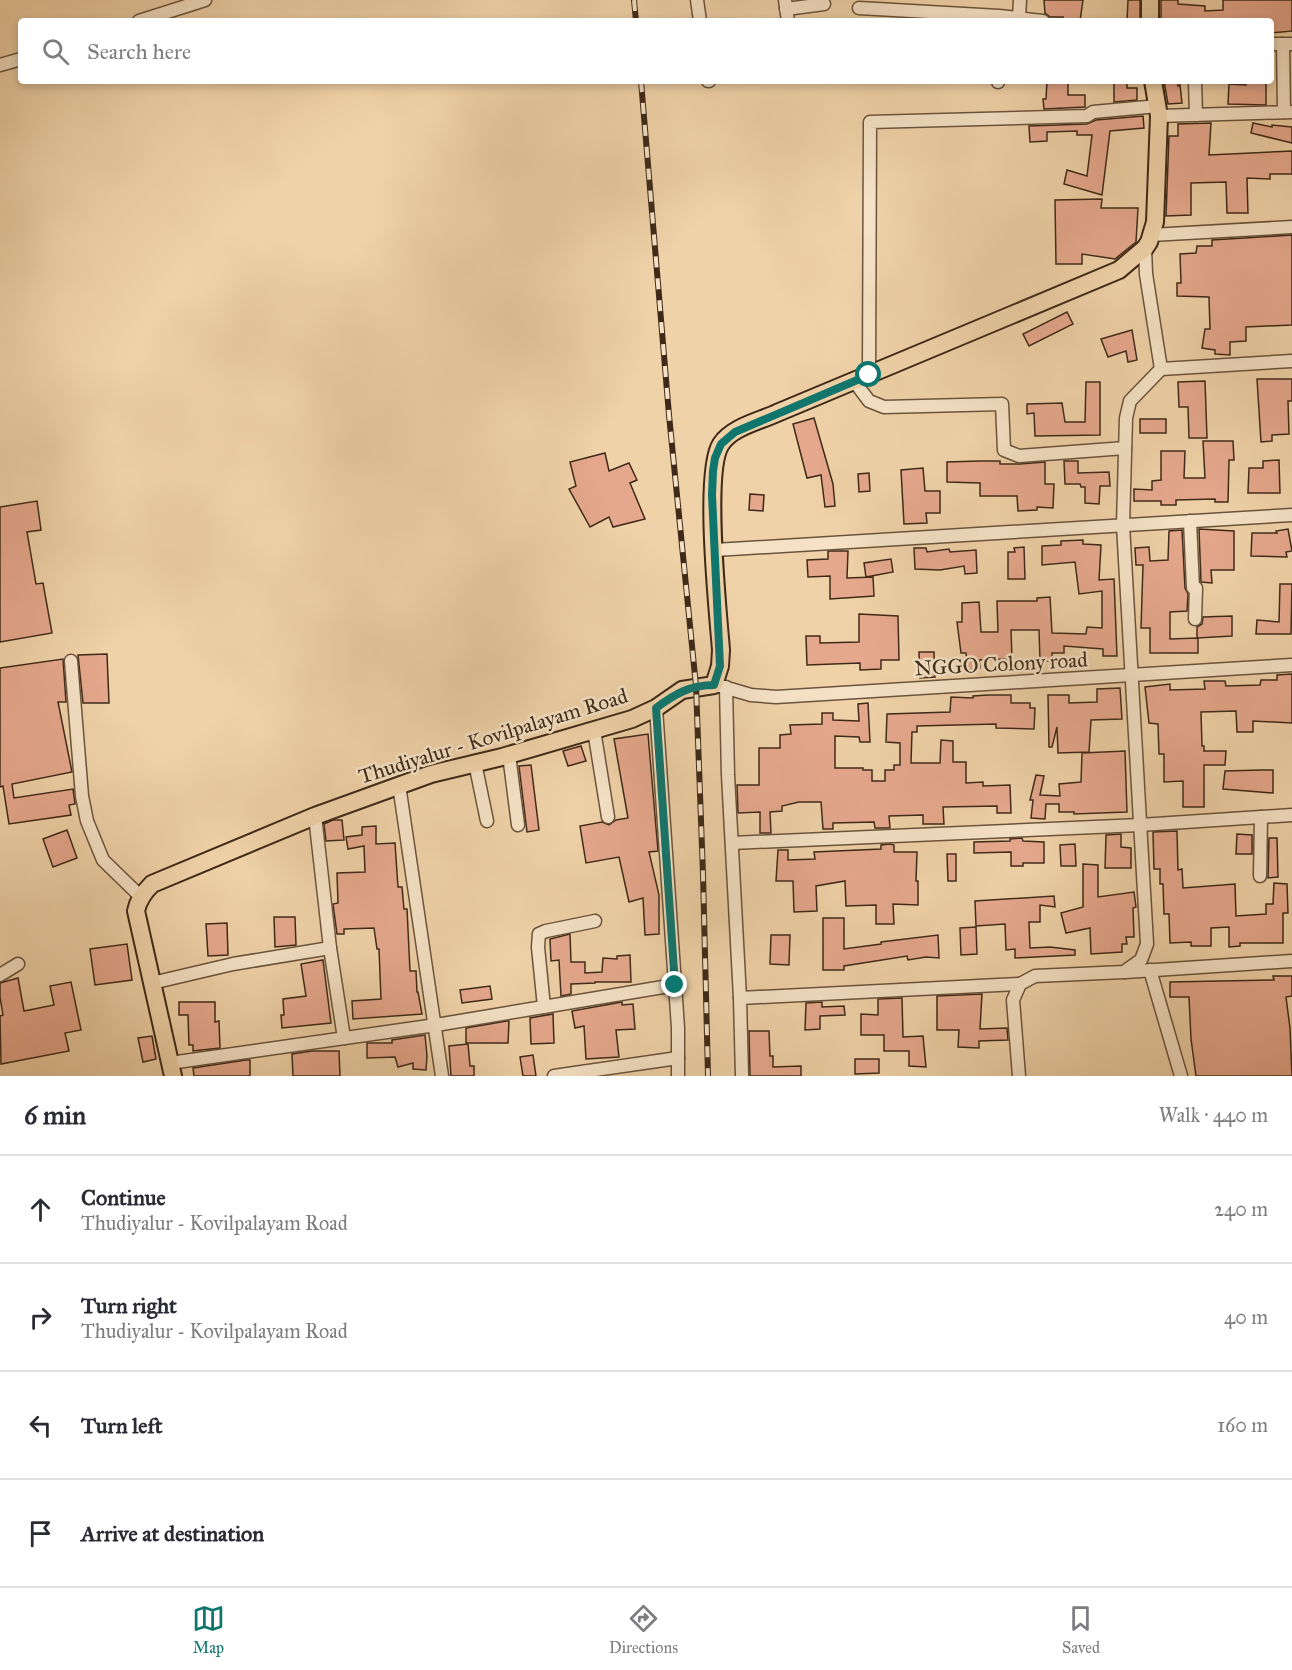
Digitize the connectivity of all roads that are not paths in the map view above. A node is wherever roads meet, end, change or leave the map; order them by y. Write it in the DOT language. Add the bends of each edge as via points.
graph roads {
  1 [pos="205,0"];
  2 [pos="697,0"];
  3 [pos="1020,0"];
  4 [pos="1150,0"];
  5 [pos="824,4"];
  6 [pos="859,8"];
  7 [pos="786,10"];
  8 [pos="148,18"];
  9 [pos="700,18"];
  10 [pos="999,18"];
  11 [pos="1019,18"];
  12 [pos="1150,18"];
  13 [pos="1282,44"];
  14 [pos="18,60"];
  15 [pos="0,65"];
  16 [pos="1154,84"];
  17 [pos="1195,84"];
  18 [pos="1159,111"];
  19 [pos="1288,112"];
  20 [pos="1196,114"];
  21 [pos="1292,227"];
  22 [pos="1148,242"];
  23 [pos="1292,361"];
  24 [pos="1161,369"];
  25 [pos="861,378"];
  26 [pos="1125,448"];
  27 [pos="1292,514"];
  28 [pos="1190,521"];
  29 [pos="1123,525"];
  30 [pos="715,550"];
  31 [pos="1195,619"];
  32 [pos="71,662"];
  33 [pos="1292,665"];
  34 [pos="1130,676"];
  35 [pos="720,686"];
  36 [pos="656,708"];
  37 [pos="594,730"];
  38 [pos="509,755"];
  39 [pos="475,763"];
  40 [pos="399,785"];
  41 [pos="1292,815"];
  42 [pos="315,816"];
  43 [pos="1261,817"];
  44 [pos="608,818"];
  45 [pos="487,821"];
  46 [pos="518,825"];
  47 [pos="1140,825"];
  48 [pos="732,843"];
  49 [pos="1260,876"];
  50 [pos="141,897"];
  51 [pos="595,921"];
  52 [pos="330,948"];
  53 [pos="1292,961"];
  54 [pos="18,964"];
  55 [pos="1150,970"];
  56 [pos="1124,972"];
  57 [pos="0,975"];
  58 [pos="152,983"];
  59 [pos="1020,984"];
  60 [pos="675,985"];
  61 [pos="740,998"];
  62 [pos="544,1007"];
  63 [pos="436,1025"];
  64 [pos="344,1038"];
  65 [pos="678,1058"];
  66 [pos="171,1070"];
  67 [pos="442,1076"];
  68 [pos="554,1076"];
  69 [pos="678,1076"];
  70 [pos="742,1076"];
  71 [pos="1019,1076"];
  72 [pos="1181,1076"];
  1 -- 8 [label="street"];
  2 -- 9 [label="street"];
  3 -- 11 [label="street"];
  4 -- 12 [label="main road"];
  5 -- 7 [label="street"];
  6 -- 10 [label="street"];
  10 -- 11 [label="street"];
  13 -- 19 [label="street"];
  14 -- 15 [label="street"];
  16 -- 18 [label="main road"];
  17 -- 20 [label="street"];
  18 -- 20 [label="street"];
  18 -- 22 [label="main road" via="1155,222"];
  18 -- 25 [label="street" via="870,122"];
  19 -- 20 [label="street"];
  21 -- 22 [label="street"];
  22 -- 24 [label="street" via="1146,274"];
  22 -- 25 [label="main road" via="1119,270"];
  23 -- 24 [label="street"];
  24 -- 26 [label="street" via="1130,400"];
  25 -- 26 [label="street" via="869,401 884,407 1002,404 1004,450 1019,456"];
  25 -- 30 [label="main road" via="735,432 721,444 713,471"];
  26 -- 29 [label="street"];
  27 -- 28 [label="street"];
  28 -- 29 [label="street"];
  28 -- 31 [label="street"];
  29 -- 30 [label="street"];
  29 -- 34 [label="street"];
  30 -- 35 [label="main road"];
  32 -- 50 [label="street" via="87,821 103,860"];
  33 -- 34 [label="street, NGGO Colony road"];
  34 -- 35 [label="street, NGGO Colony road" via="776,697"];
  34 -- 47 [label="street"];
  35 -- 36 [label="main road, Thudiyalur - Kovilpalayam Road" via="682,690"];
  35 -- 48 [label="street"];
  36 -- 37 [label="main road, Thudiyalur - Kovilpalayam Road"];
  36 -- 60 [label="street"];
  37 -- 38 [label="main road, Thudiyalur - Kovilpalayam Road"];
  37 -- 44 [label="street"];
  38 -- 39 [label="main road, Thudiyalur - Kovilpalayam Road"];
  38 -- 46 [label="street"];
  39 -- 40 [label="main road, Thudiyalur - Kovilpalayam Road"];
  39 -- 45 [label="street"];
  40 -- 42 [label="main road, Thudiyalur - Kovilpalayam Road"];
  40 -- 63 [label="street"];
  41 -- 43 [label="street"];
  42 -- 50 [label="main road, Thudiyalur - Kovilpalayam Road" via="152,884"];
  42 -- 52 [label="street"];
  43 -- 47 [label="street"];
  43 -- 49 [label="street"];
  47 -- 48 [label="street"];
  47 -- 56 [label="street" via="1147,944 1141,960"];
  48 -- 61 [label="street"];
  50 -- 58 [label="main road" via="136,911"];
  51 -- 62 [label="street" via="539,934"];
  52 -- 58 [label="street"];
  52 -- 64 [label="street"];
  53 -- 55 [label="street"];
  54 -- 57 [label="street"];
  55 -- 56 [label="street"];
  55 -- 72 [label="street"];
  56 -- 59 [label="street" via="1035,976"];
  58 -- 66 [label="main road"];
  59 -- 61 [label="street"];
  59 -- 71 [label="street" via="1013,1000"];
  60 -- 62 [label="street"];
  60 -- 65 [label="street"];
  61 -- 70 [label="street"];
  62 -- 63 [label="street"];
  63 -- 64 [label="street"];
  63 -- 67 [label="street"];
  64 -- 66 [label="street"];
  65 -- 68 [label="street"];
  65 -- 69 [label="street"];
}
